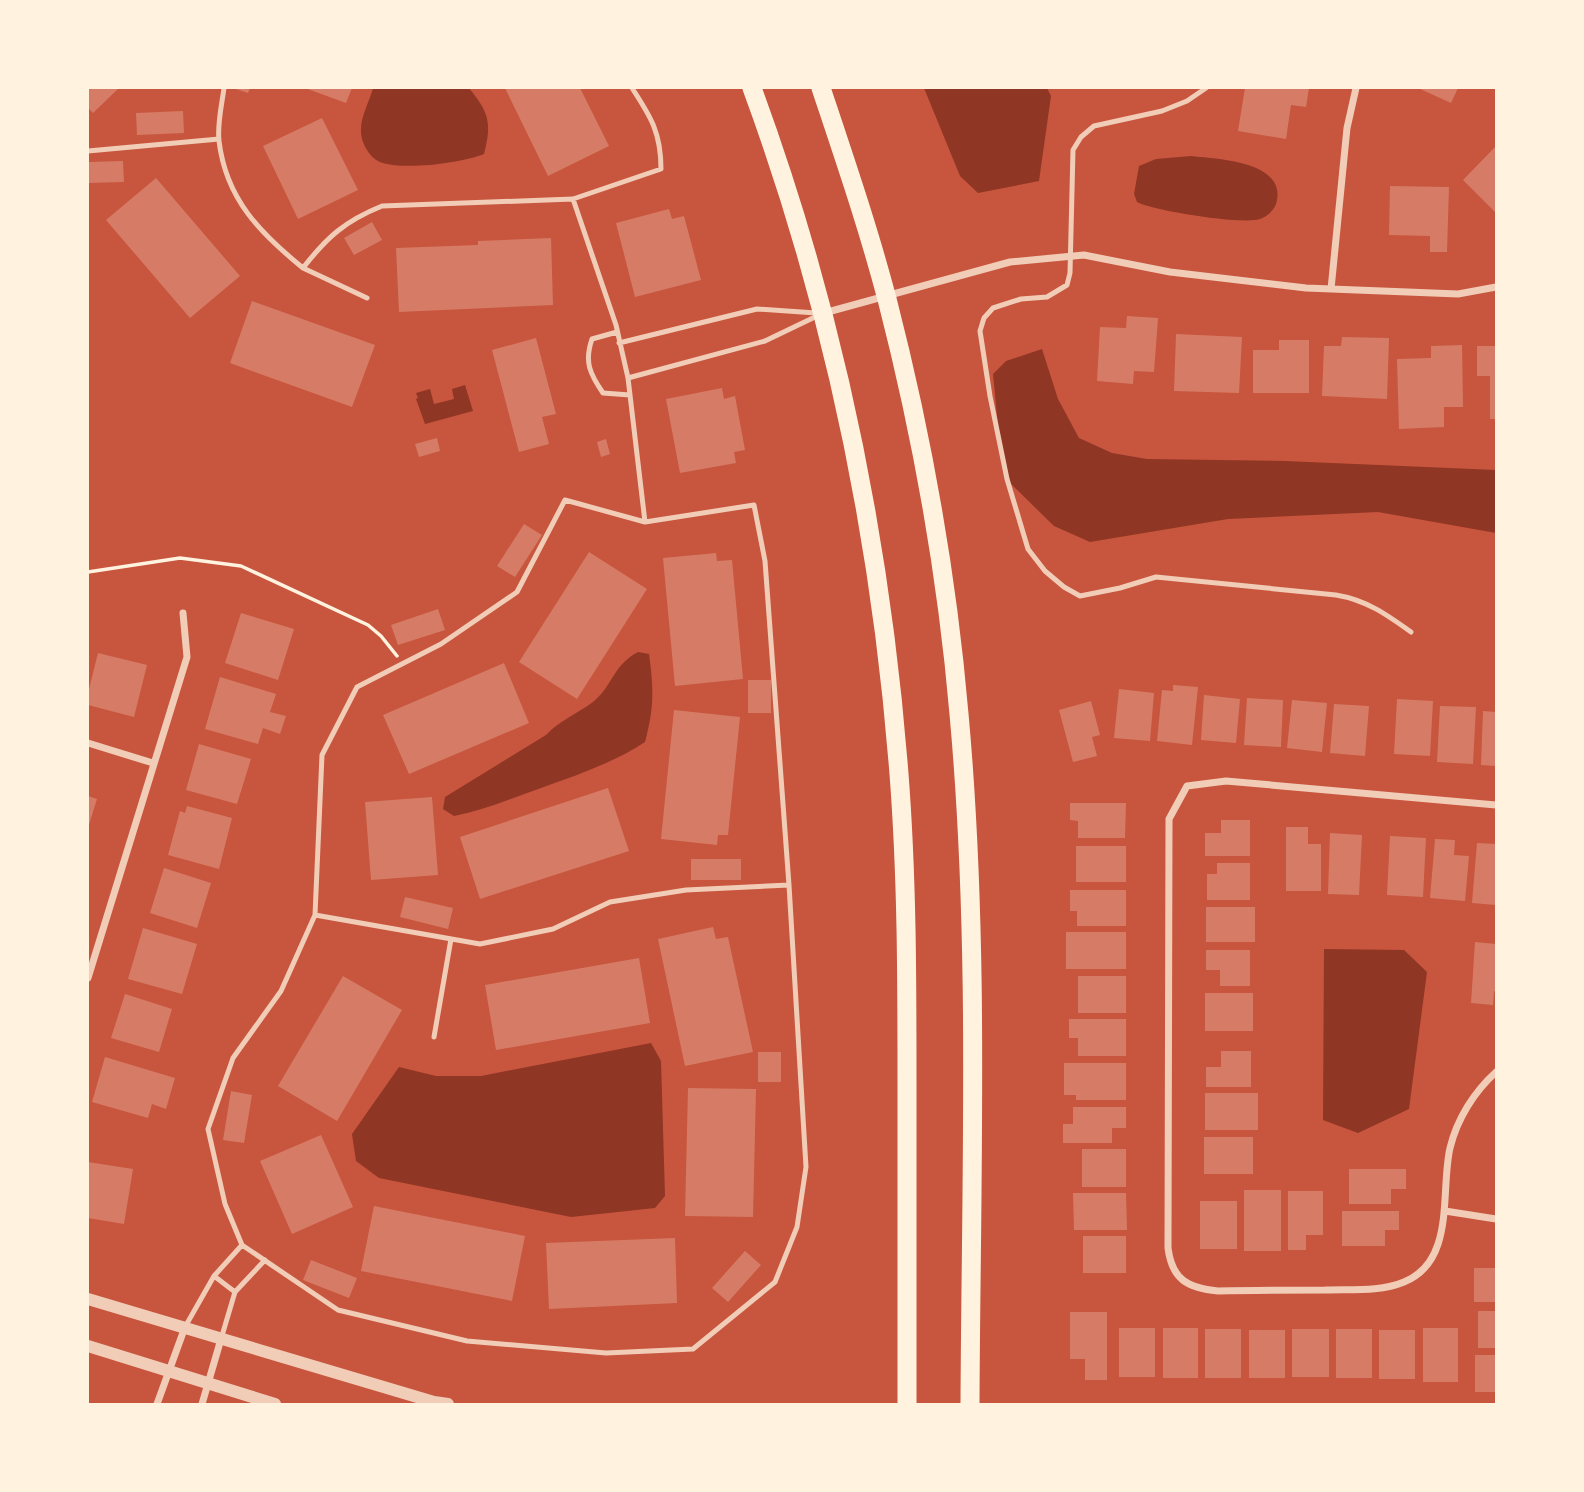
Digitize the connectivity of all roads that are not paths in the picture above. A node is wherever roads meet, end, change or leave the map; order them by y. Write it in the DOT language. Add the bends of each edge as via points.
graph roads {
  1 [pos="224,88"];
  2 [pos="632,88"];
  3 [pos="752,88"];
  4 [pos="821,88"];
  5 [pos="1206,88"];
  6 [pos="1356,88"];
  7 [pos="219,139"];
  8 [pos="88,151"];
  9 [pos="573,199"];
  10 [pos="1070,257"];
  11 [pos="303,268"];
  12 [pos="1496,287"];
  13 [pos="1331,289"];
  14 [pos="886,297"];
  15 [pos="368,298"];
  16 [pos="823,313"];
  17 [pos="617,332"];
  18 [pos="620,343"];
  19 [pos="628,378"];
  20 [pos="630,395"];
  21 [pos="645,523"];
  22 [pos="183,612"];
  23 [pos="1411,632"];
  24 [pos="88,743"];
  25 [pos="153,763"];
  26 [pos="1496,805"];
  27 [pos="789,885"];
  28 [pos="315,915"];
  29 [pos="451,939"];
  30 [pos="88,978"];
  31 [pos="434,1037"];
  32 [pos="1496,1072"];
  33 [pos="1445,1211"];
  34 [pos="1496,1219"];
  35 [pos="242,1245"];
  36 [pos="265,1260"];
  37 [pos="214,1276"];
  38 [pos="235,1292"];
  39 [pos="88,1299"];
  40 [pos="185,1327"];
  41 [pos="221,1339"];
  42 [pos="88,1346"];
  43 [pos="168,1370"];
  44 [pos="208,1383"];
  45 [pos="157,1405"];
  46 [pos="202,1405"];
  47 [pos="275,1405"];
  48 [pos="448,1405"];
  49 [pos="908,1405"];
  50 [pos="970,1405"];
  1 -- 7 [label="lane"];
  2 -- 9 [label="lane" via="654,121 661,169"];
  3 -- 16 [label="highway"];
  4 -- 14 [label="highway"];
  5 -- 10 [label="lane" via="1162,111 1094,126 1081,137 1073,150"];
  6 -- 13 [label="street" via="1347,128"];
  7 -- 8 [label="lane"];
  7 -- 11 [label="lane" via="226,175 247,214 269,241"];
  9 -- 11 [label="lane" via="382,206 356,216 323,242"];
  9 -- 17 [label="lane"];
  10 -- 13 [label="street" via="1084,255 1170,272"];
  10 -- 14 [label="street" via="1010,262"];
  10 -- 23 [label="lane" via="1067,285 1047,297 993,308 980,331 1007,480 1028,549 1045,571 1080,596 1156,576 1336,594 1377,607"];
  11 -- 15 [label="lane"];
  12 -- 13 [label="street" via="1458,294"];
  14 -- 16 [label="street"];
  14 -- 50 [label="highway" via="936,531 959,713 972,957"];
  16 -- 18 [label="lane" via="757,309"];
  16 -- 19 [label="lane" via="765,341"];
  16 -- 49 [label="highway" via="872,539 899,774 907,961"];
  17 -- 18 [label="lane"];
  17 -- 20 [label="lane" via="592,340 587,354 589,372 603,393"];
  18 -- 19 [label="lane"];
  19 -- 20 [label="lane"];
  20 -- 21 [label="lane"];
  21 -- 27 [label="lane" via="754,505 765,561"];
  21 -- 28 [label="lane" via="565,500 517,592 441,644 357,687 322,755"];
  22 -- 25 [label="street" via="187,657"];
  24 -- 25 [label="street"];
  25 -- 30 [label="street"];
  26 -- 33 [label="street" via="1226,781 1187,786 1169,819 1168,1248 1174,1270 1196,1288 1218,1291 1385,1287 1424,1271 1435,1251"];
  27 -- 29 [label="lane" via="673,892 610,902 553,929 480,944"];
  27 -- 36 [label="lane" via="806,1167 797,1227 775,1282 693,1349 606,1353 467,1341 338,1310"];
  28 -- 29 [label="lane"];
  28 -- 35 [label="lane" via="281,991 233,1058 208,1129 225,1204"];
  29 -- 31 [label="lane"];
  32 -- 33 [label="street" via="1464,1111 1456,1130"];
  33 -- 34 [label="street"];
  35 -- 36 [label="lane"];
  35 -- 37 [label="lane"];
  36 -- 38 [label="lane"];
  37 -- 38 [label="lane"];
  37 -- 40 [label="lane"];
  38 -- 41 [label="lane"];
  39 -- 40 [label="street"];
  40 -- 41 [label="street"];
  40 -- 43 [label="street"];
  41 -- 44 [label="street"];
  41 -- 48 [label="street"];
  42 -- 43 [label="street"];
  43 -- 44 [label="street"];
  43 -- 45 [label="street"];
  44 -- 46 [label="street"];
  44 -- 47 [label="street"];
}
